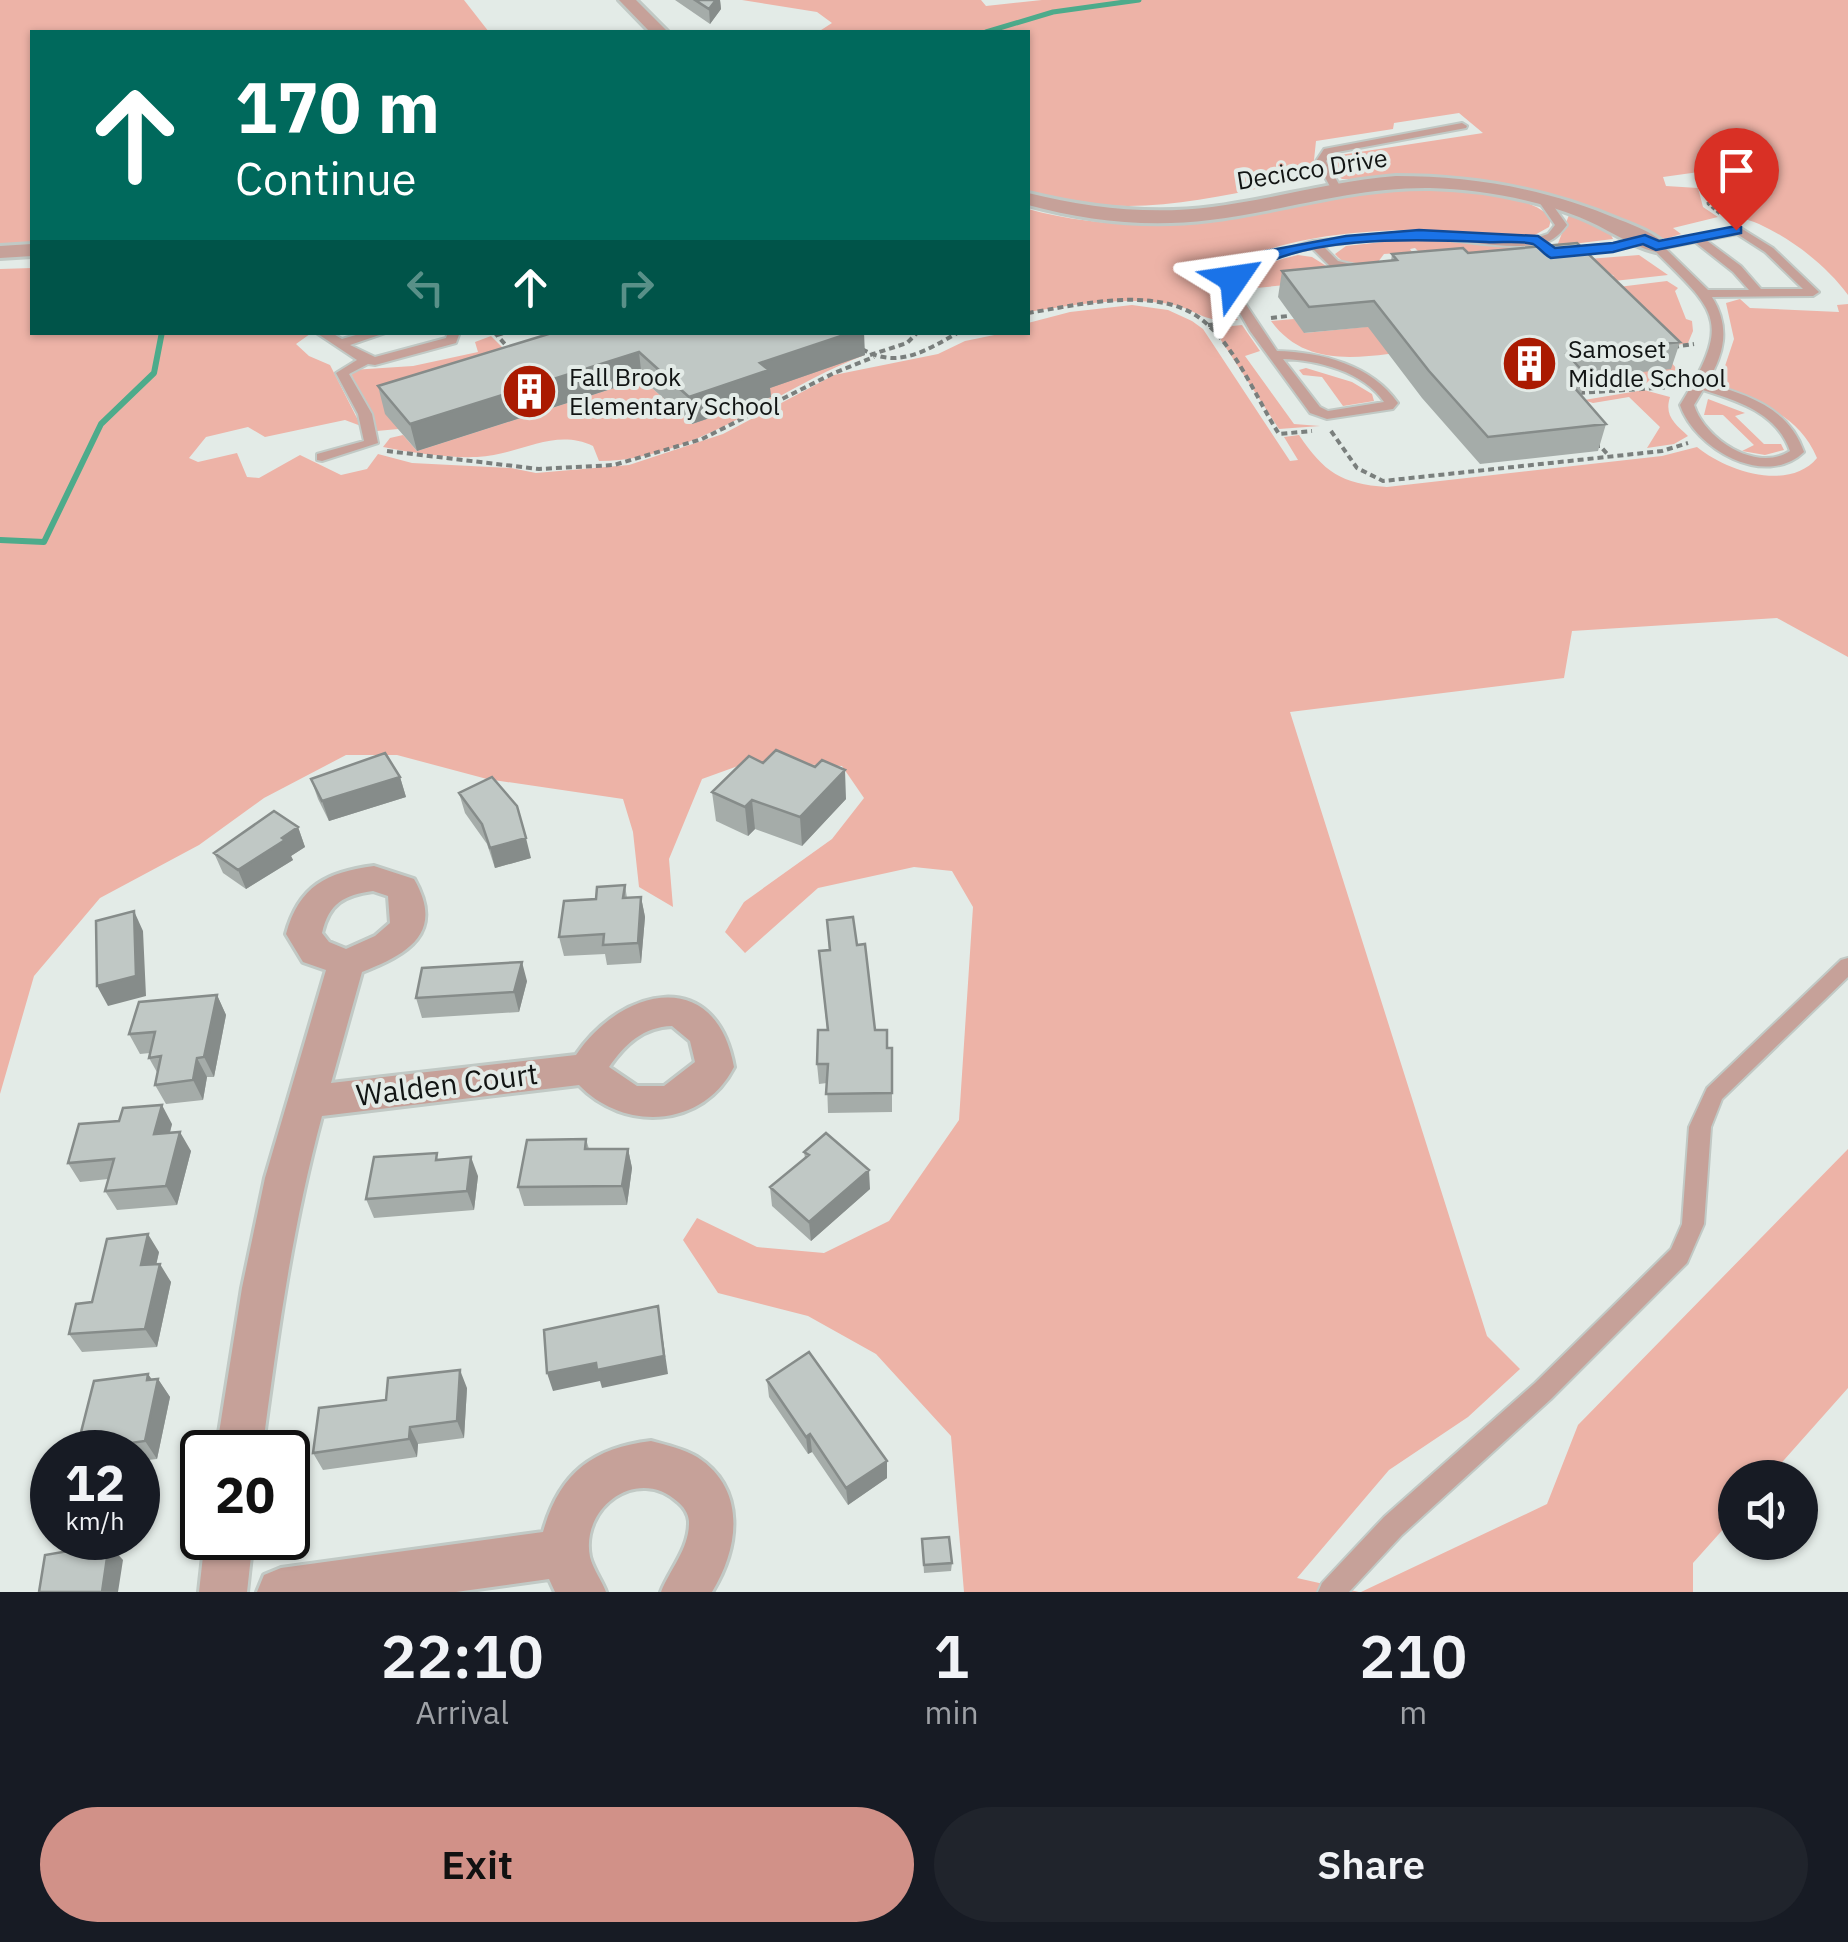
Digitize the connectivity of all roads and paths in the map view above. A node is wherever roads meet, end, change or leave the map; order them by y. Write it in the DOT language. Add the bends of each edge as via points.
graph roads {
  1 [pos="628,0"];
  2 [pos="657,30"];
  3 [pos="1462,126"];
  4 [pos="1702,170"];
  5 [pos="1336,188"];
  6 [pos="1030,199"];
  7 [pos="1544,199"];
  8 [pos="1723,216"];
  9 [pos="1696,238"];
  10 [pos="1538,240"];
  11 [pos="1651,243"];
  12 [pos="1315,245"];
  13 [pos="30,250"];
  14 [pos="0,252"];
  15 [pos="1551,253"];
  16 [pos="1513,257"];
  17 [pos="1370,270"];
  18 [pos="1704,294"];
  19 [pos="1759,294"];
  20 [pos="1030,314"];
  21 [pos="1288,316"];
  22 [pos="1266,318"];
  23 [pos="1240,322"];
  24 [pos="1208,325"];
  25 [pos="326,335"];
  26 [pos="371,335"];
  27 [pos="453,335"];
  28 [pos="497,335"];
  29 [pos="914,335"];
  30 [pos="953,335"];
  31 [pos="339,344"];
  32 [pos="854,344"];
  33 [pos="1694,344"];
  34 [pos="1662,349"];
  35 [pos="1276,355"];
  36 [pos="872,356"];
  37 [pos="518,358"];
  38 [pos="366,360"];
  39 [pos="1698,384"];
  40 [pos="1676,388"];
  41 [pos="1580,400"];
  42 [pos="1319,413"];
  43 [pos="1330,429"];
  44 [pos="1696,440"];
  45 [pos="366,446"];
  46 [pos="1593,446"];
  47 [pos="322,457"];
  48 [pos="1610,457"];
  49 [pos="1512,461"];
  50 [pos="1517,467"];
  51 [pos="346,963"];
  52 [pos="1848,965"];
  53 [pos="587,1069"];
  54 [pos="307,1102"];
  55 [pos="243,1430"];
  56 [pos="227,1560"];
  57 [pos="573,1572"];
  58 [pos="223,1592"];
  59 [pos="281,1592"];
  60 [pos="685,1592"];
  61 [pos="1332,1592"];
  1 -- 2 [label="street"];
  3 -- 5 [label="lane" via="1328,150 1320,162"];
  4 -- 8 [label="path" via="1708,204"];
  5 -- 6 [label="street, Decicco Drive" via="1183,216 1107,215"];
  5 -- 7 [label="street, Decicco Drive" via="1429,182"];
  7 -- 10 [label="lane" via="1560,225"];
  7 -- 11 [label="street, Decicco Drive"];
  9 -- 11 [label="lane"];
  9 -- 19 [label="lane"];
  9 -- 19 [label="lane" via="1741,231 1813,292"];
  10 -- 12 [label="lane" via="1419,234"];
  10 -- 15 [label="lane"];
  11 -- 15 [label="lane"];
  11 -- 18 [label="lane"];
  12 -- 17 [label="lane" via="1334,264"];
  12 -- 35 [label="lane" via="1256,260 1234,279 1235,297"];
  13 -- 14 [label="street"];
  15 -- 16 [label="lane"];
  18 -- 19 [label="lane"];
  18 -- 39 [label="lane" via="1718,338"];
  20 -- 24 [label="path" via="1155,303 1184,309"];
  21 -- 22 [label="path"];
  23 -- 24 [label="path"];
  24 -- 43 [label="path" via="1278,434"];
  25 -- 31 [label="lane"];
  26 -- 31 [label="lane"];
  27 -- 38 [label="lane" via="385,360"];
  28 -- 37 [label="path"];
  29 -- 36 [label="path"];
  30 -- 36 [label="path" via="907,358 888,362"];
  31 -- 38 [label="lane"];
  32 -- 36 [label="path"];
  33 -- 34 [label="path"];
  35 -- 42 [label="lane"];
  35 -- 42 [label="lane" via="1366,376 1391,403"];
  36 -- 45 [label="path" via="697,442 646,458 539,469"];
  38 -- 45 [label="lane" via="342,373 368,419 372,440"];
  39 -- 39 [label="lane" via="1687,410 1724,450 1762,462 1791,459 1797,452 1790,435 1760,406"];
  40 -- 41 [label="path" via="1573,394"];
  42 -- 43 [label="path"];
  43 -- 50 [label="path" via="1356,468 1383,481"];
  44 -- 48 [label="path" via="1672,450"];
  45 -- 47 [label="lane"];
  46 -- 48 [label="path"];
  48 -- 50 [label="path"];
  49 -- 50 [label="path"];
  51 -- 54 [label="street"];
  52 -- 61 [label="lane" via="1728,1078 1706,1110 1692,1224 1679,1256"];
  53 -- 54 [label="street, Walden Court"];
  54 -- 55 [label="street" via="266,1272"];
  56 -- 58 [label="street"];
  57 -- 59 [label="street"];
  57 -- 60 [label="street" via="567,1529 576,1506 600,1479 655,1462 694,1480 714,1521 702,1572"];
}
